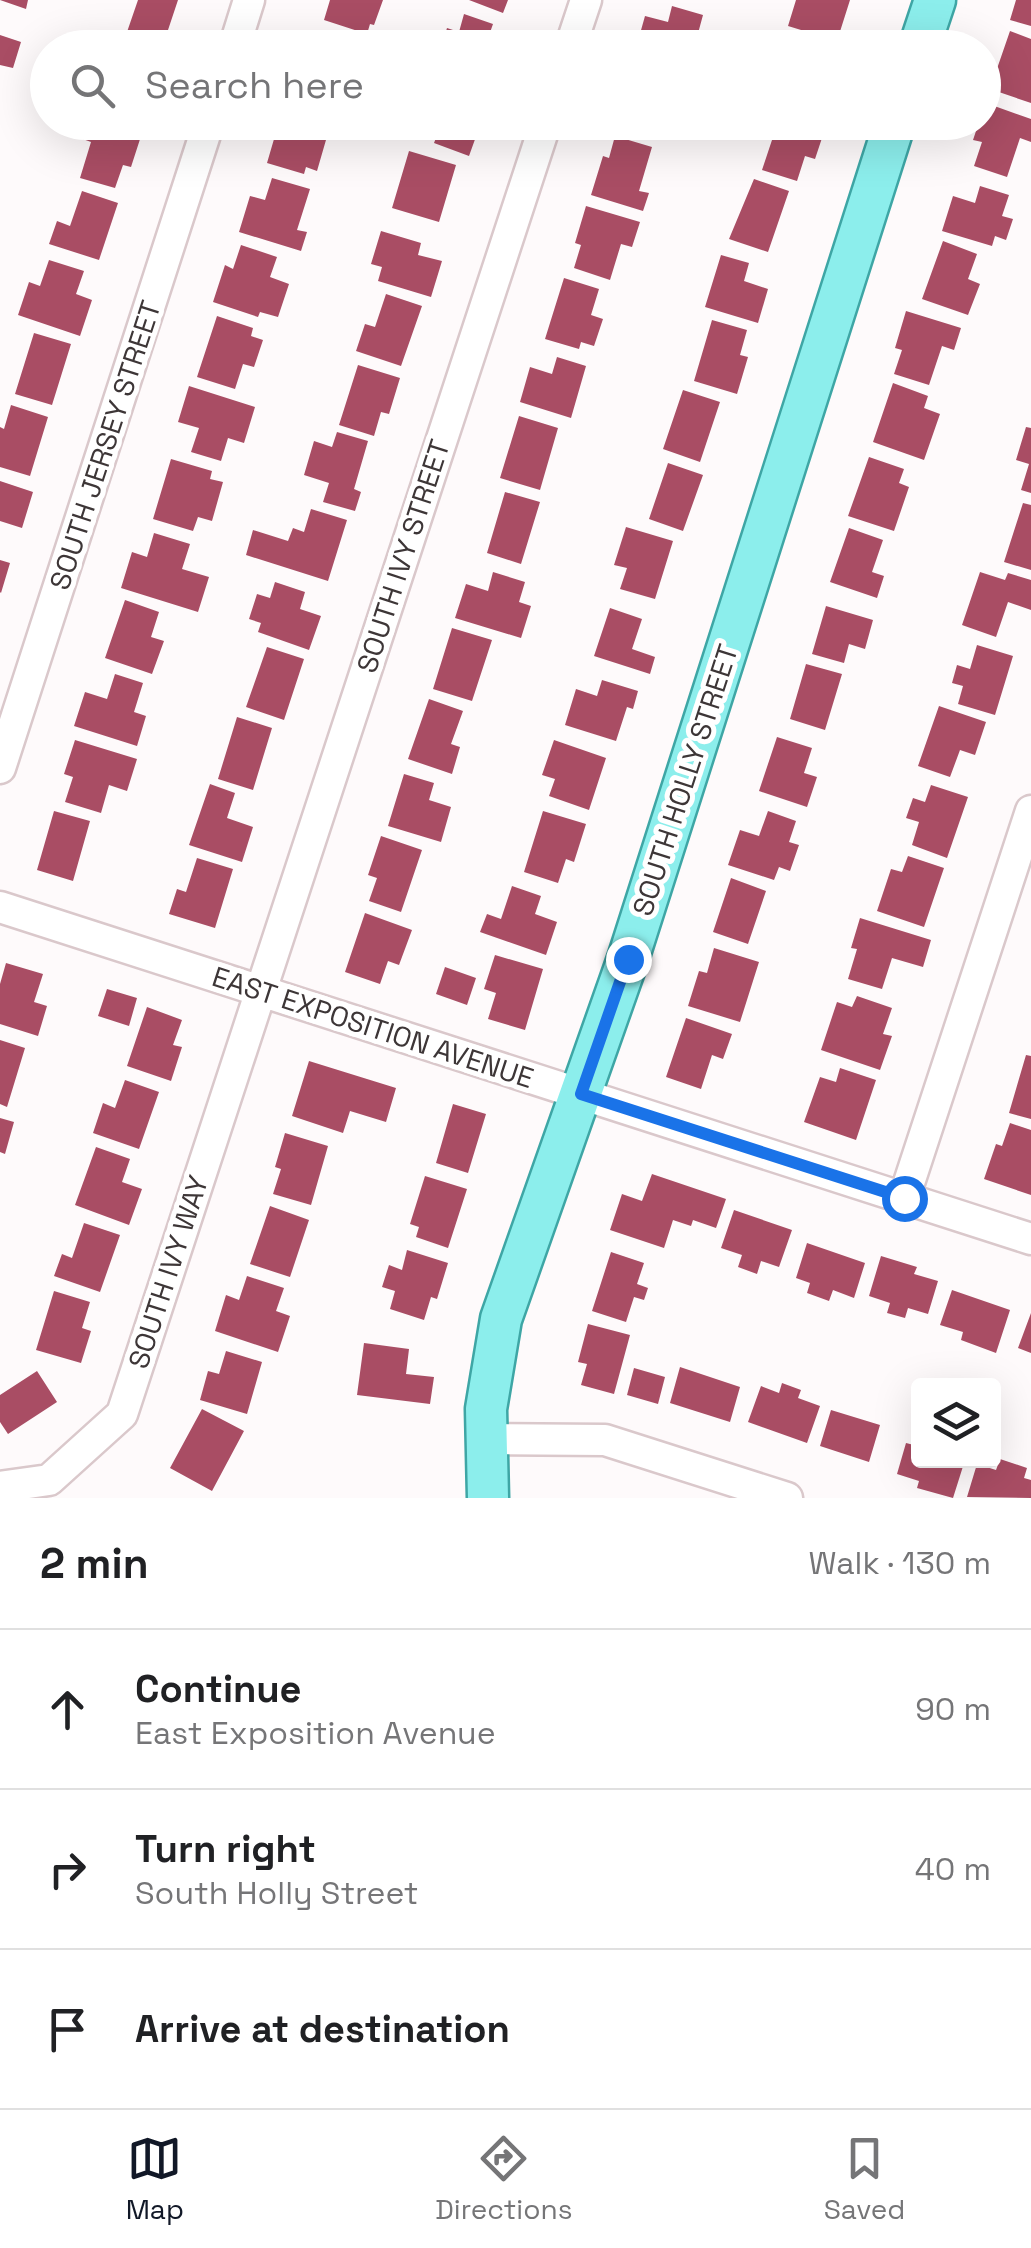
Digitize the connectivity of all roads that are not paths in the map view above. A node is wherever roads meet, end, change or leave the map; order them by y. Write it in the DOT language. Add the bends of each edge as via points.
graph roads {
  1 [pos="249,0"];
  2 [pos="586,0"];
  3 [pos="935,0"];
  4 [pos="240,30"];
  5 [pos="576,30"];
  6 [pos="926,30"];
  7 [pos="204,140"];
  8 [pos="540,140"];
  9 [pos="890,140"];
  10 [pos="0,768"];
  11 [pos="1031,811"];
  12 [pos="0,907"];
  13 [pos="260,990"];
  14 [pos="581,1094"];
  15 [pos="904,1198"];
  16 [pos="1031,1239"];
  17 [pos="484,1439"];
  18 [pos="0,1486"];
  19 [pos="488,1498"];
  20 [pos="786,1498"];
  1 -- 4 [label="street"];
  2 -- 5 [label="street"];
  3 -- 6 [label="main road"];
  7 -- 10 [label="street, SOUTH JERSEY STREET"];
  8 -- 13 [label="street, SOUTH IVY STREET"];
  9 -- 14 [label="main road, SOUTH HOLLY STREET"];
  11 -- 15 [label="street"];
  12 -- 13 [label="street, EAST EXPOSITION AVENUE"];
  13 -- 14 [label="street, EAST EXPOSITION AVENUE"];
  13 -- 18 [label="street, SOUTH IVY WAY" via="122,1414 49,1480"];
  14 -- 15 [label="street, EAST EXPOSITION AVENUE"];
  14 -- 17 [label="main road, SOUTH HOLLY STREET" via="501,1318"];
  15 -- 16 [label="street, EAST EXPOSITION AVENUE"];
  17 -- 19 [label="main road, SOUTH HOLLY STREET"];
  17 -- 20 [label="street" via="605,1440"];
}
